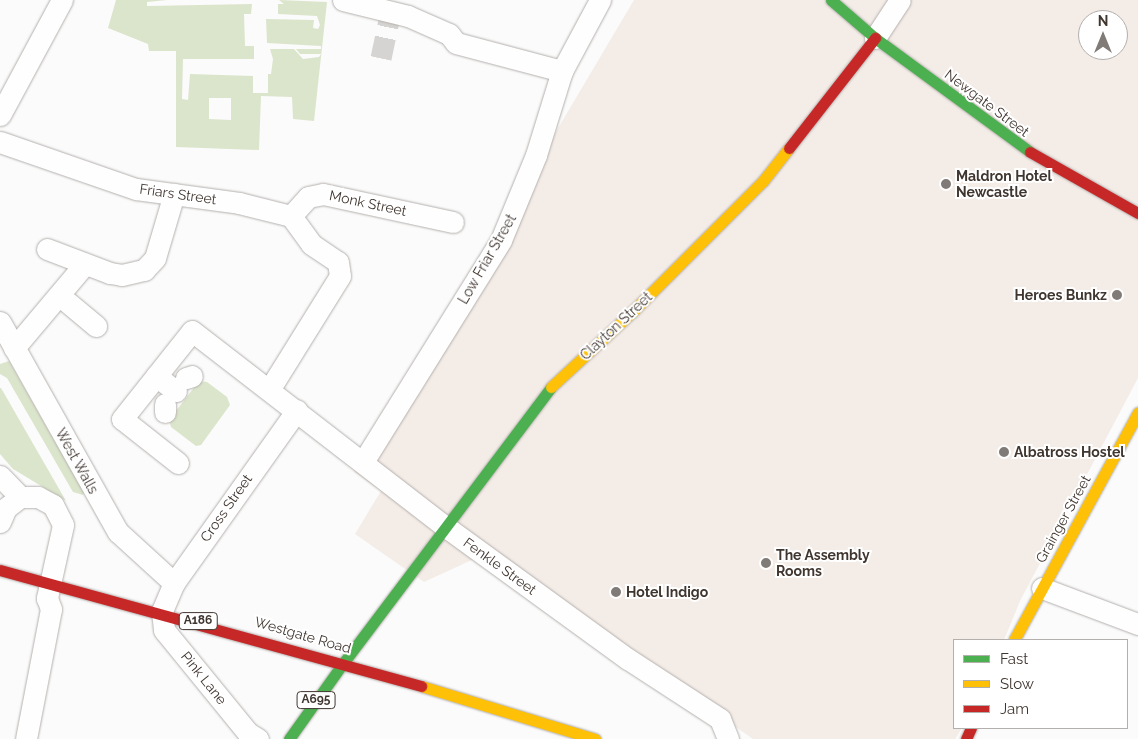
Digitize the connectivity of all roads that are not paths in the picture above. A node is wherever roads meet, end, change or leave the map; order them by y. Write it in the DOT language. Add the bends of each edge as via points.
graph roads {
  1 [pos="62,0"];
  2 [pos="343,0"];
  3 [pos="831,0"];
  4 [pos="900,0"];
  5 [pos="596,6"];
  6 [pos="876,38"];
  7 [pos="562,71"];
  8 [pos="0,114"];
  9 [pos="0,142"];
  10 [pos="174,194"];
  11 [pos="1138,213"];
  12 [pos="291,216"];
  13 [pos="452,222"];
  14 [pos="47,249"];
  15 [pos="84,265"];
  16 [pos="60,296"];
  17 [pos="0,322"];
  18 [pos="96,326"];
  19 [pos="14,348"];
  20 [pos="156,376"];
  21 [pos="260,389"];
  22 [pos="177,392"];
  23 [pos="297,410"];
  24 [pos="1138,413"];
  25 [pos="363,462"];
  26 [pos="178,463"];
  27 [pos="0,476"];
  28 [pos="20,497"];
  29 [pos="0,522"];
  30 [pos="446,527"];
  31 [pos="0,570"];
  32 [pos="51,583"];
  33 [pos="174,583"];
  34 [pos="1042,588"];
  35 [pos="162,611"];
  36 [pos="1138,624"];
  37 [pos="1015,639"];
  38 [pos="344,662"];
  39 [pos="26,739"];
  40 [pos="258,739"];
  41 [pos="288,739"];
  42 [pos="595,739"];
  43 [pos="728,739"];
  1 -- 8 [label="street"];
  2 -- 7 [label="street" via="408,16 449,34 456,42"];
  3 -- 6 [label="main road, Newgate Street"];
  4 -- 6 [label="street, Clayton Street"];
  5 -- 7 [label="street, Low Friar Street"];
  6 -- 11 [label="main road, Newgate Street" via="1020,147"];
  6 -- 30 [label="main road, Clayton Street" via="763,181 632,312 548,390"];
  7 -- 25 [label="street, Low Friar Street" via="536,155 502,240"];
  9 -- 10 [label="street, Friars Street" via="95,172 136,189"];
  10 -- 12 [label="street, Friars Street" via="239,203"];
  10 -- 15 [label="street" via="155,258 144,270 122,275"];
  12 -- 13 [label="street, Monk Street" via="308,197 323,194"];
  12 -- 21 [label="street" via="308,240 331,255 339,274"];
  14 -- 15 [label="street"];
  15 -- 16 [label="street"];
  16 -- 18 [label="street"];
  16 -- 19 [label="street"];
  17 -- 19 [label="street, West Walls"];
  19 -- 33 [label="street, West Walls" via="118,532"];
  20 -- 21 [label="street, Fenkle Street" via="192,331"];
  20 -- 22 [label="street"];
  20 -- 26 [label="street" via="122,419"];
  21 -- 23 [label="street, Fenkle Street"];
  23 -- 25 [label="street, Fenkle Street"];
  23 -- 33 [label="street, Cross Street"];
  24 -- 34 [label="main road, Grainger Street"];
  25 -- 30 [label="street, Fenkle Street"];
  27 -- 28 [label="street"];
  28 -- 29 [label="street" via="6,508"];
  28 -- 32 [label="street" via="46,500 62,517 63,533"];
  30 -- 38 [label="main road, Clayton Street"];
  30 -- 43 [label="street, Fenkle Street" via="628,659 720,718"];
  31 -- 32 [label="main road, Westgate Road / A186"];
  32 -- 35 [label="main road, Westgate Road / A186"];
  32 -- 39 [label="street" via="47,598 51,609"];
  33 -- 35 [label="street, Cross Street"];
  34 -- 36 [label="street"];
  34 -- 37 [label="main road, Grainger Street"];
  35 -- 38 [label="main road, Westgate Road / A186"];
  35 -- 40 [label="street, Pink Lane" via="164,630 248,733"];
  38 -- 41 [label="main road, A695"];
  38 -- 42 [label="main road, Westgate Road / A186"];
}
